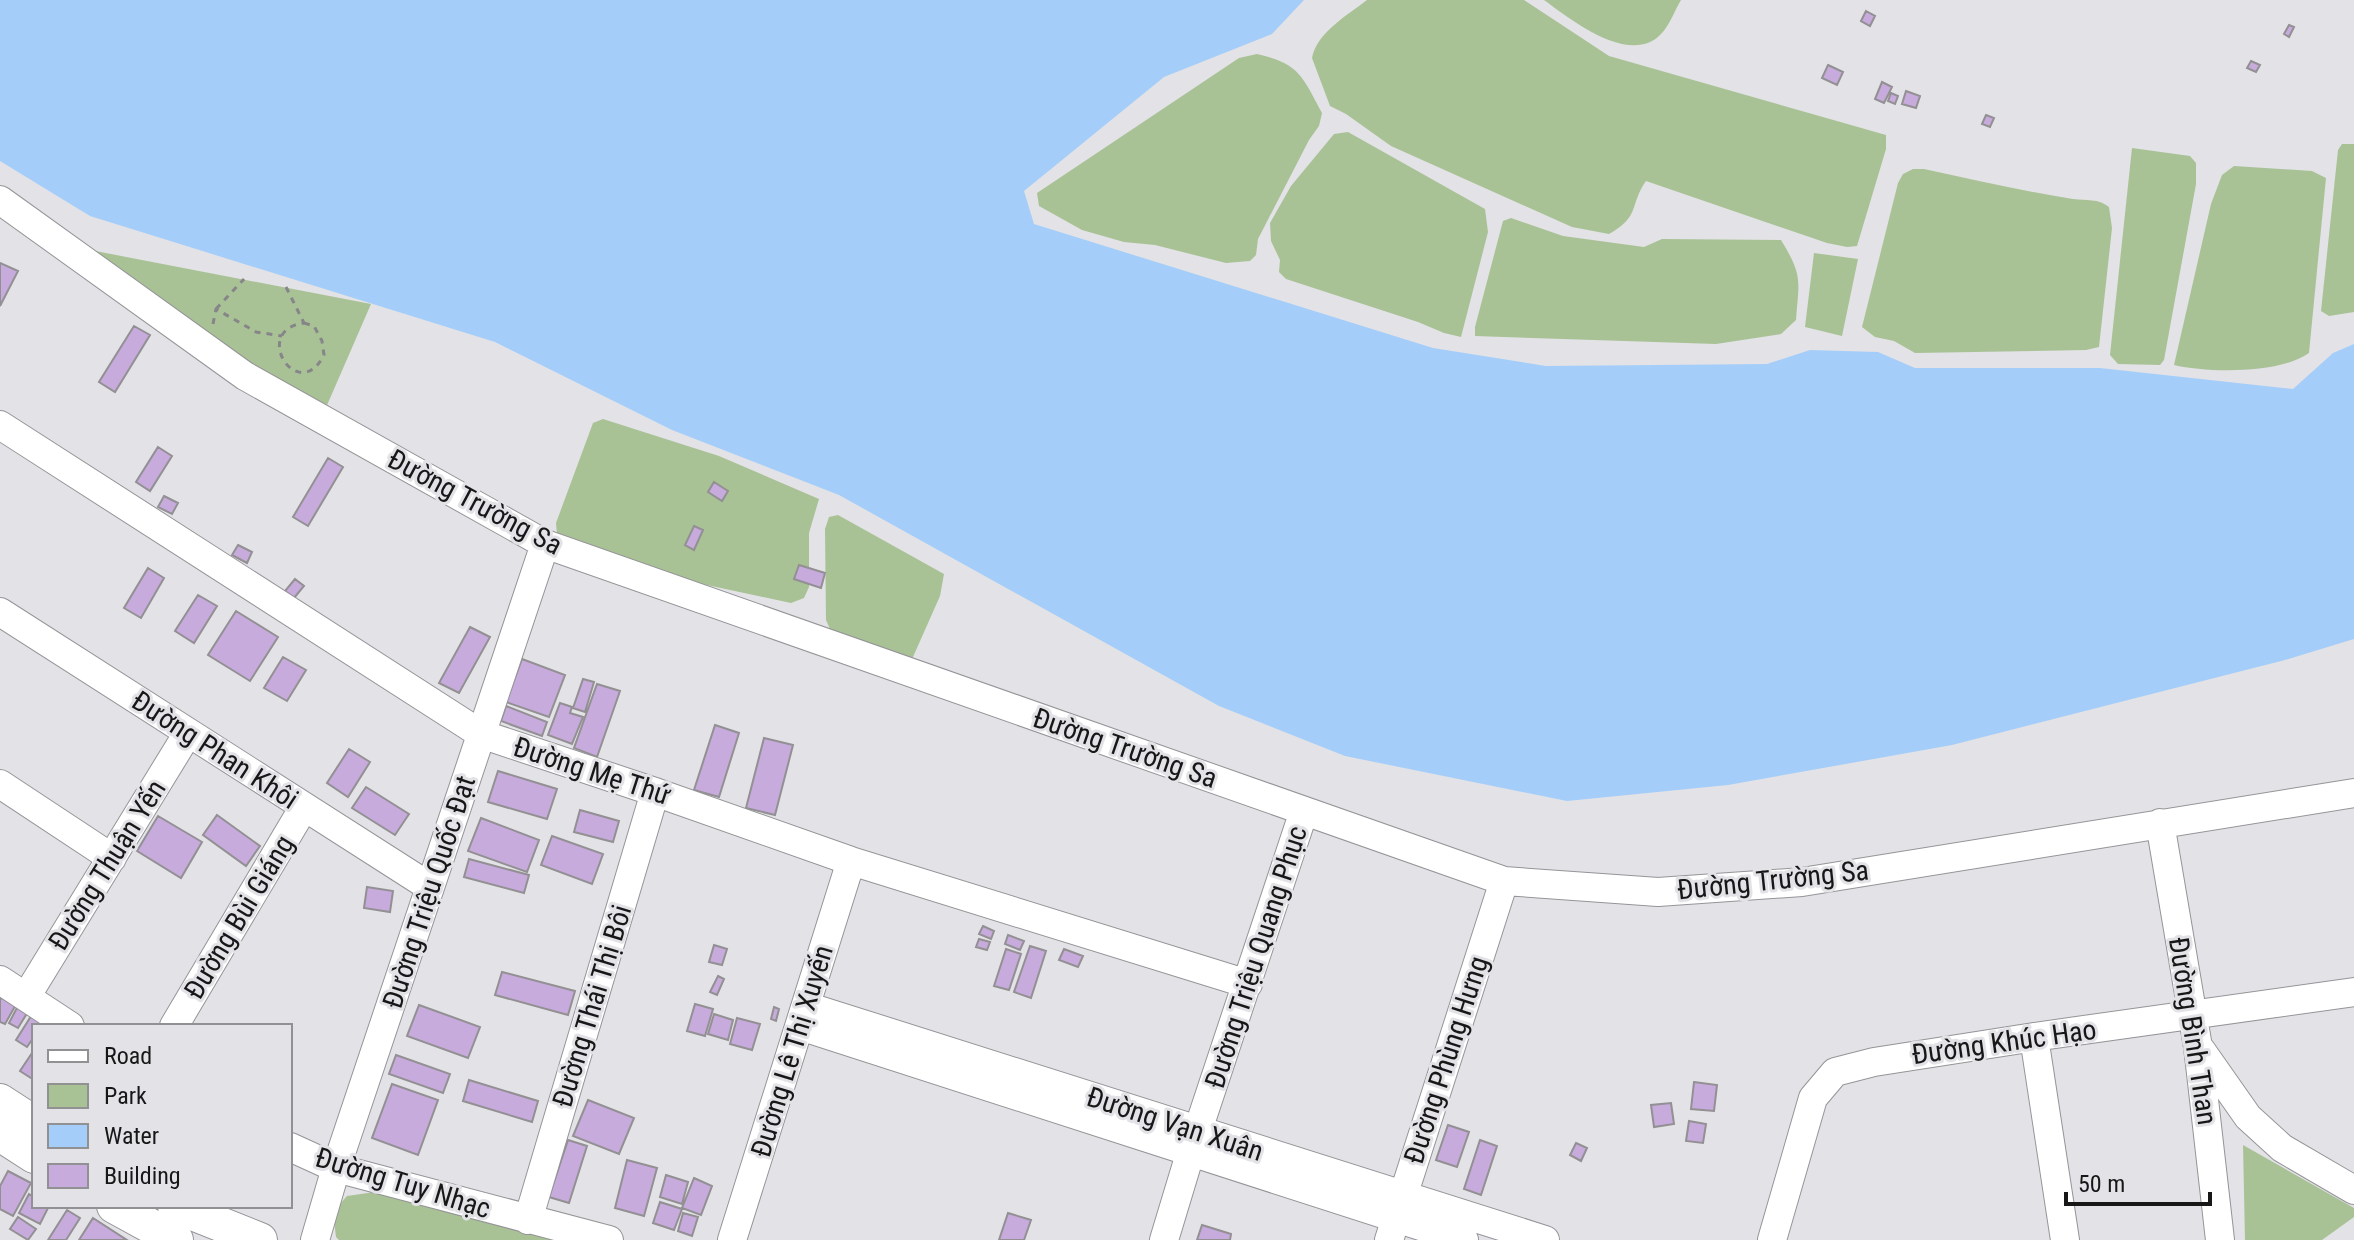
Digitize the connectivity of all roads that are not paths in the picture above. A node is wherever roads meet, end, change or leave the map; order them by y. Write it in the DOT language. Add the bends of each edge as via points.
graph roads {
  1 [pos="0,200"];
  2 [pos="0,425"];
  3 [pos="545,544"];
  4 [pos="0,612"];
  5 [pos="188,733"];
  6 [pos="481,734"];
  7 [pos="0,784"];
  8 [pos="655,792"];
  9 [pos="2354,793"];
  10 [pos="304,807"];
  11 [pos="1304,811"];
  12 [pos="2160,823"];
  13 [pos="112,858"];
  14 [pos="851,861"];
  15 [pos="1504,881"];
  16 [pos="430,887"];
  17 [pos="0,980"];
  18 [pos="1248,984"];
  19 [pos="2354,992"];
  20 [pos="26,997"];
  21 [pos="803,1016"];
  22 [pos="2192,1016"];
  23 [pos="67,1024"];
  24 [pos="175,1024"];
  25 [pos="2034,1037"];
  26 [pos="2198,1047"];
  27 [pos="0,1101"];
  28 [pos="32,1122"];
  29 [pos="0,1134"];
  30 [pos="1194,1142"];
  31 [pos="292,1148"];
  32 [pos="32,1155"];
  33 [pos="336,1168"];
  34 [pos="2354,1190"];
  35 [pos="118,1208"];
  36 [pos="1396,1219"];
  37 [pos="528,1220"];
  38 [pos="171,1233"];
  39 [pos="260,1240"];
  40 [pos="315,1240"];
  41 [pos="609,1240"];
  42 [pos="732,1240"];
  43 [pos="1164,1240"];
  44 [pos="1464,1240"];
  45 [pos="1545,1240"];
  46 [pos="1772,1240"];
  47 [pos="2065,1240"];
  48 [pos="2220,1240"];
  1 -- 3 [label="street, Đường Trường Sa" via="245,376"];
  2 -- 6 [label="street, Đường Mẹ Thứ"];
  3 -- 6 [label="street, Đường Triệu Quốc Đạt"];
  3 -- 11 [label="street, Đường Trường Sa"];
  4 -- 5 [label="street, Đường Phan Khôi"];
  5 -- 10 [label="street, Đường Phan Khôi"];
  5 -- 13 [label="street, Đường Thuận Yến"];
  6 -- 8 [label="street, Đường Mẹ Thứ"];
  6 -- 16 [label="street, Đường Triệu Quốc Đạt"];
  7 -- 13 [label="street"];
  8 -- 14 [label="street, Đường Mẹ Thứ"];
  8 -- 37 [label="street, Đường Thái Thị Bôi"];
  9 -- 12 [label="street, Đường Trường Sa"];
  10 -- 16 [label="street, Đường Phan Khôi"];
  10 -- 24 [label="street, Đường Bùi Giáng"];
  11 -- 15 [label="street, Đường Trường Sa"];
  11 -- 18 [label="street, Đường Triệu Quang Phục"];
  12 -- 15 [label="street, Đường Trường Sa" via="1802,882 1658,892"];
  12 -- 22 [label="street, Đường Bình Than"];
  13 -- 20 [label="street, Đường Thuận Yến"];
  14 -- 18 [label="street, Đường Mẹ Thứ"];
  14 -- 21 [label="street, Đường Lê Thị Xuyến"];
  15 -- 36 [label="street, Đường Phùng Hưng"];
  16 -- 33 [label="street, Đường Triệu Quốc Đạt"];
  17 -- 20 [label="street"];
  18 -- 30 [label="street, Đường Triệu Quang Phục"];
  19 -- 22 [label="street, Đường Khúc Hạo"];
  20 -- 23 [label="street"];
  21 -- 30 [label="street, Đường Vạn Xuân"];
  21 -- 42 [label="street, Đường Lê Thị Xuyến"];
  22 -- 25 [label="street, Đường Khúc Hạo"];
  22 -- 26 [label="street, Đường Bình Than"];
  25 -- 46 [label="street, Đường Khúc Hạo" via="1835,1072 1813,1098"];
  25 -- 47 [label="street"];
  26 -- 34 [label="street" via="2248,1117 2282,1148"];
  26 -- 48 [label="street, Đường Bình Than"];
  27 -- 28 [label="main road"];
  29 -- 32 [label="main road"];
  30 -- 36 [label="street, Đường Vạn Xuân"];
  30 -- 43 [label="street, Đường Triệu Quang Phục"];
  31 -- 33 [label="street, Đường Tuy Nhạc"];
  33 -- 37 [label="street, Đường Tuy Nhạc"];
  33 -- 40 [label="street, Đường Triệu Quốc Đạt"];
  35 -- 38 [label="main road"];
  36 -- 44 [label="street, Đường Vạn Xuân"];
  36 -- 45 [label="street, Đường Vạn Xuân"];
  37 -- 41 [label="street, Đường Tuy Nhạc"];
  38 -- 39 [label="main road"];
}
